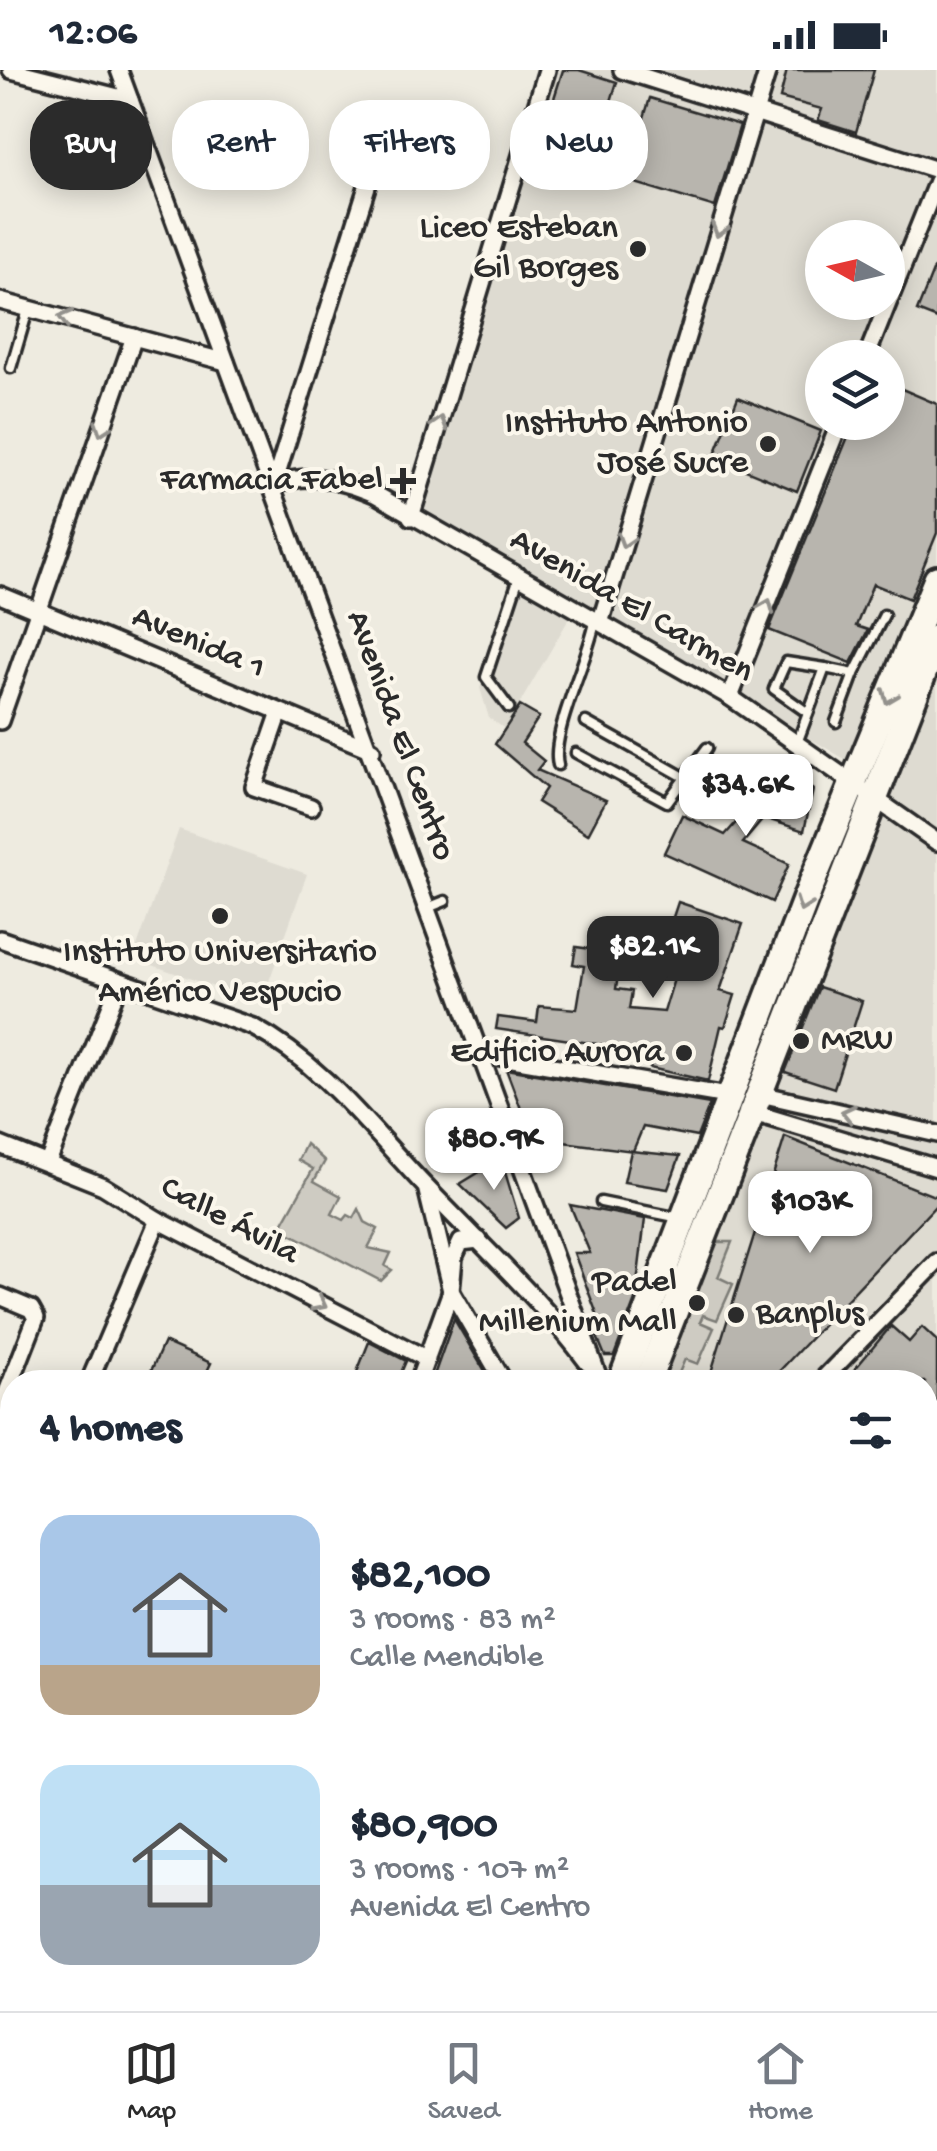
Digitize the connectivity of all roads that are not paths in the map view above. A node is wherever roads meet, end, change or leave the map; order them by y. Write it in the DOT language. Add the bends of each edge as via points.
graph roads {
  1 [pos="12,70"];
  2 [pos="119,70"];
  3 [pos="548,70"];
  4 [pos="622,70"];
  5 [pos="768,70"];
  6 [pos="646,74"];
  7 [pos="130,100"];
  8 [pos="755,112"];
  9 [pos="152,160"];
  10 [pos="937,170"];
  11 [pos="937,181"];
  12 [pos="366,190"];
  13 [pos="0,301"];
  14 [pos="28,308"];
  15 [pos="134,337"];
  16 [pos="873,340"];
  17 [pos="226,362"];
  18 [pos="11,368"];
  19 [pos="833,440"];
  20 [pos="274,484"];
  21 [pos="412,516"];
  22 [pos="520,576"];
  23 [pos="937,579"];
  24 [pos="0,595"];
  25 [pos="40,611"];
  26 [pos="884,614"];
  27 [pos="598,619"];
  28 [pos="937,638"];
  29 [pos="826,668"];
  30 [pos="854,674"];
  31 [pos="730,696"];
  32 [pos="509,708"];
  33 [pos="280,712"];
  34 [pos="808,713"];
  35 [pos="0,721"];
  36 [pos="586,722"];
  37 [pos="836,722"];
  38 [pos="797,742"];
  39 [pos="707,748"];
  40 [pos="372,750"];
  41 [pos="576,753"];
  42 [pos="558,766"];
  43 [pos="686,778"];
  44 [pos="864,789"];
  45 [pos="310,806"];
  46 [pos="937,842"];
  47 [pos="0,939"];
  48 [pos="120,982"];
  49 [pos="483,1054"];
  50 [pos="748,1102"];
  51 [pos="937,1134"];
  52 [pos="0,1145"];
  53 [pos="48,1162"];
  54 [pos="937,1168"];
  55 [pos="426,1188"];
  56 [pos="601,1202"];
  57 [pos="684,1219"];
  58 [pos="158,1220"];
  59 [pos="479,1240"];
  60 [pos="937,1262"];
  61 [pos="450,1291"];
  62 [pos="567,1292"];
  63 [pos="0,1296"];
  64 [pos="543,1303"];
  65 [pos="571,1326"];
  66 [pos="427,1359"];
  67 [pos="16,1370"];
  68 [pos="94,1370"];
  69 [pos="423,1370"];
  70 [pos="497,1370"];
  71 [pos="605,1370"];
  72 [pos="619,1370"];
  73 [pos="652,1370"];
  74 [pos="832,1370"];
  1 -- 7 [label="street"];
  2 -- 7 [label="street, Avenida El Centro"];
  21 -- 3 [label="street, one-way"];
  4 -- 6 [label="street"];
  5 -- 8 [label="street"];
  6 -- 8 [label="street"];
  8 -- 10 [label="street"];
  8 -- 27 [label="street, one-way"];
  9 -- 17 [label="street, Avenida El Centro"];
  11 -- 16 [label="street"];
  12 -- 20 [label="street"];
  13 -- 14 [label="street"];
  15 -- 14 [label="street, one-way"];
  14 -- 18 [label="lane"];
  15 -- 17 [label="street"];
  15 -- 25 [label="street, one-way"];
  17 -- 20 [label="street, Avenida El Centro"];
  31 -- 19 [label="street, one-way"];
  20 -- 21 [label="street, Avenida El Carmen" via="302,476 344,481"];
  20 -- 40 [label="street, Avenida El Centro"];
  21 -- 22 [label="street, Avenida El Carmen"];
  22 -- 27 [label="street, Avenida El Carmen"];
  22 -- 32 [label="lane" via="486,677"];
  23 -- 44 [label="main road, one-way"];
  24 -- 25 [label="street, Avenida 1"];
  25 -- 33 [label="street, Avenida 1"];
  25 -- 35 [label="street"];
  26 -- 30 [label="lane"];
  27 -- 31 [label="street, Avenida El Carmen"];
  27 -- 42 [label="lane" via="555,743"];
  28 -- 44 [label="main road"];
  29 -- 30 [label="lane"];
  29 -- 34 [label="lane"];
  29 -- 34 [label="lane" via="786,662 774,688"];
  30 -- 37 [label="lane"];
  31 -- 38 [label="street, Avenida El Carmen"];
  33 -- 40 [label="street, Avenida 1"];
  33 -- 45 [label="street" via="254,787"];
  34 -- 38 [label="lane"];
  36 -- 43 [label="lane"];
  38 -- 44 [label="street, Avenida El Carmen"];
  39 -- 43 [label="lane"];
  40 -- 49 [label="street, Avenida El Centro" via="437,904"];
  41 -- 43 [label="lane" via="663,802"];
  44 -- 46 [label="street, Avenida El Carmen"];
  44 -- 50 [label="main road"];
  47 -- 48 [label="street"];
  48 -- 53 [label="street"];
  48 -- 55 [label="street" via="280,1041 345,1099"];
  49 -- 50 [label="street"];
  49 -- 62 [label="street, Avenida El Centro"];
  51 -- 50 [label="street, one-way"];
  50 -- 54 [label="street"];
  50 -- 57 [label="main road"];
  50 -- 73 [label="main road"];
  52 -- 53 [label="street, Calle Ávila"];
  53 -- 58 [label="street, Calle Ávila"];
  55 -- 59 [label="street"];
  55 -- 61 [label="street"];
  56 -- 57 [label="lane"];
  57 -- 72 [label="main road"];
  58 -- 66 [label="street, Calle Ávila, one-way"];
  58 -- 68 [label="street"];
  59 -- 61 [label="street" via="457,1248"];
  59 -- 64 [label="street"];
  60 -- 74 [label="street"];
  61 -- 66 [label="street"];
  61 -- 70 [label="street"];
  62 -- 64 [label="street" via="562,1308"];
  62 -- 65 [label="street, Avenida El Centro"];
  63 -- 67 [label="street" via="34,1310 36,1318"];
  64 -- 65 [label="street"];
  65 -- 71 [label="street"];
  66 -- 69 [label="street"];
}
